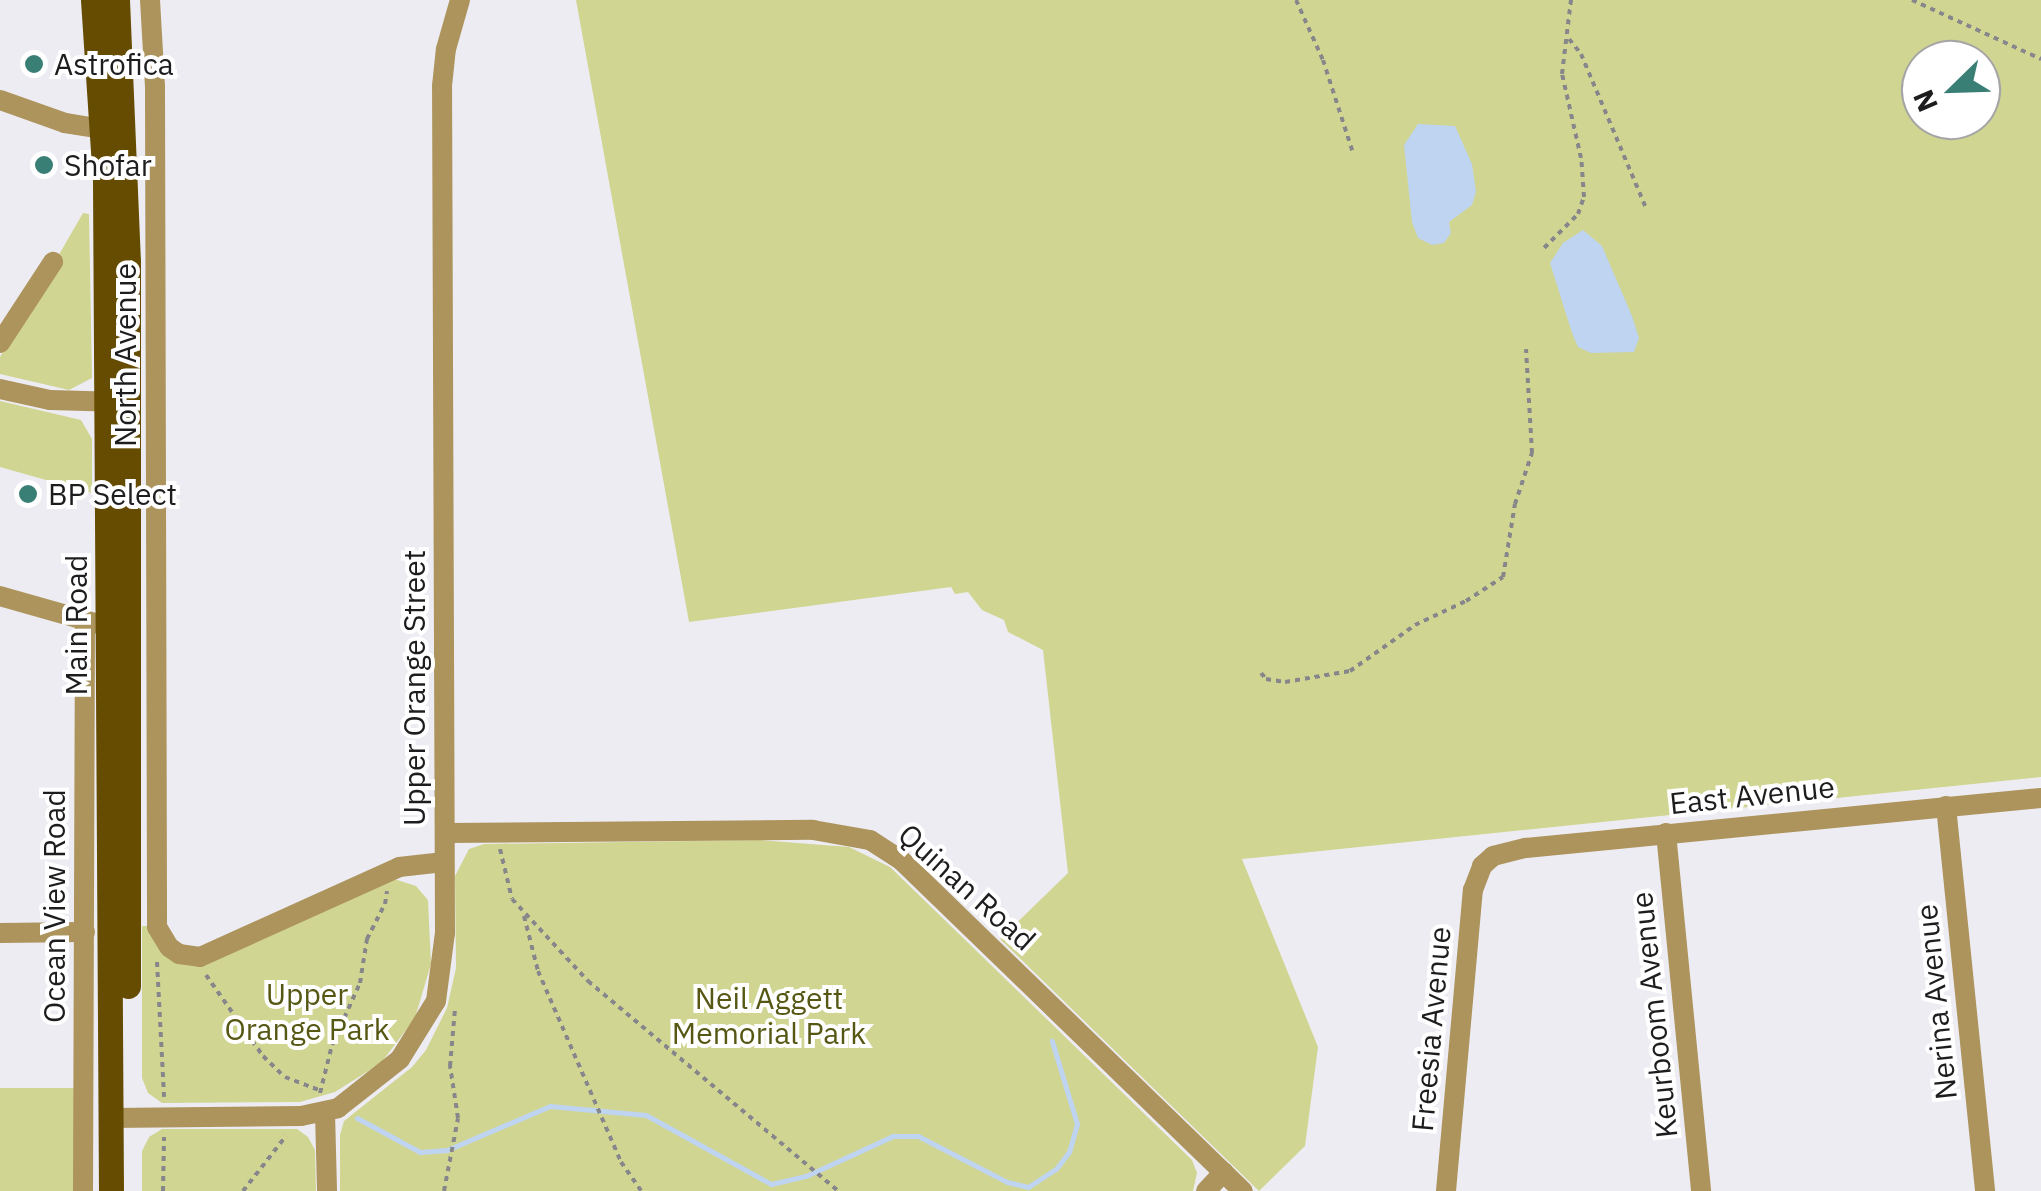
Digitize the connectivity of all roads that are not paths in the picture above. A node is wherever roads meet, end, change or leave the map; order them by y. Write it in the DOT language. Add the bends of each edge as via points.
graph roads {
  1 [pos="94,0"];
  2 [pos="117,0"];
  3 [pos="150,0"];
  4 [pos="460,0"];
  5 [pos="0,100"];
  6 [pos="102,128"];
  7 [pos="53,262"];
  8 [pos="0,343"];
  9 [pos="0,389"];
  10 [pos="118,402"];
  11 [pos="0,596"];
  12 [pos="108,625"];
  13 [pos="2041,798"];
  14 [pos="1946,806"];
  15 [pos="1666,833"];
  16 [pos="445,834"];
  17 [pos="444,862"];
  18 [pos="1478,874"];
  19 [pos="85,932"];
  20 [pos="0,933"];
  21 [pos="325,1113"];
  22 [pos="119,1118"];
  23 [pos="1224,1172"];
  24 [pos="84,1191"];
  25 [pos="111,1191"];
  26 [pos="128,1191"];
  27 [pos="327,1191"];
  28 [pos="1206,1191"];
  29 [pos="1243,1191"];
  30 [pos="1446,1191"];
  31 [pos="1701,1191"];
  32 [pos="1985,1191"];
  1 -- 6 [label="main road, Main Road"];
  2 -- 10 [label="main road, Main Road"];
  3 -- 17 [label="street, North Avenue" via="156,87 156,913 165,943 189,957 224,948 389,871"];
  4 -- 16 [label="street, Upper Orange Street" via="442,86"];
  5 -- 6 [label="street"];
  6 -- 10 [label="main road, Main Road"];
  7 -- 8 [label="street"];
  9 -- 10 [label="street" via="50,400"];
  10 -- 12 [label="main road, Main Road"];
  11 -- 12 [label="street"];
  12 -- 19 [label="street, Ocean View Road"];
  12 -- 22 [label="main road, Main Road"];
  13 -- 14 [label="street, East Avenue"];
  14 -- 15 [label="street, East Avenue"];
  14 -- 32 [label="street, Nerina Avenue"];
  15 -- 18 [label="street, East Avenue" via="1507,851 1487,860"];
  15 -- 31 [label="street, Keurboom Avenue"];
  16 -- 17 [label="street, Upper Orange Street"];
  16 -- 23 [label="street, Quinan Road" via="813,830 870,840 902,860"];
  17 -- 21 [label="street, Upper Orange Street" via="442,979 430,1014 411,1047 362,1094"];
  18 -- 30 [label="street, Freesia Avenue"];
  19 -- 20 [label="street"];
  19 -- 24 [label="street, Ocean View Road"];
  21 -- 22 [label="street, Upper Orange Street"];
  21 -- 27 [label="street"];
  22 -- 25 [label="main road, Main Road"];
  22 -- 26 [label="main road, Main Road"];
  23 -- 28 [label="street"];
  23 -- 29 [label="street, Quinan Road"];
}
